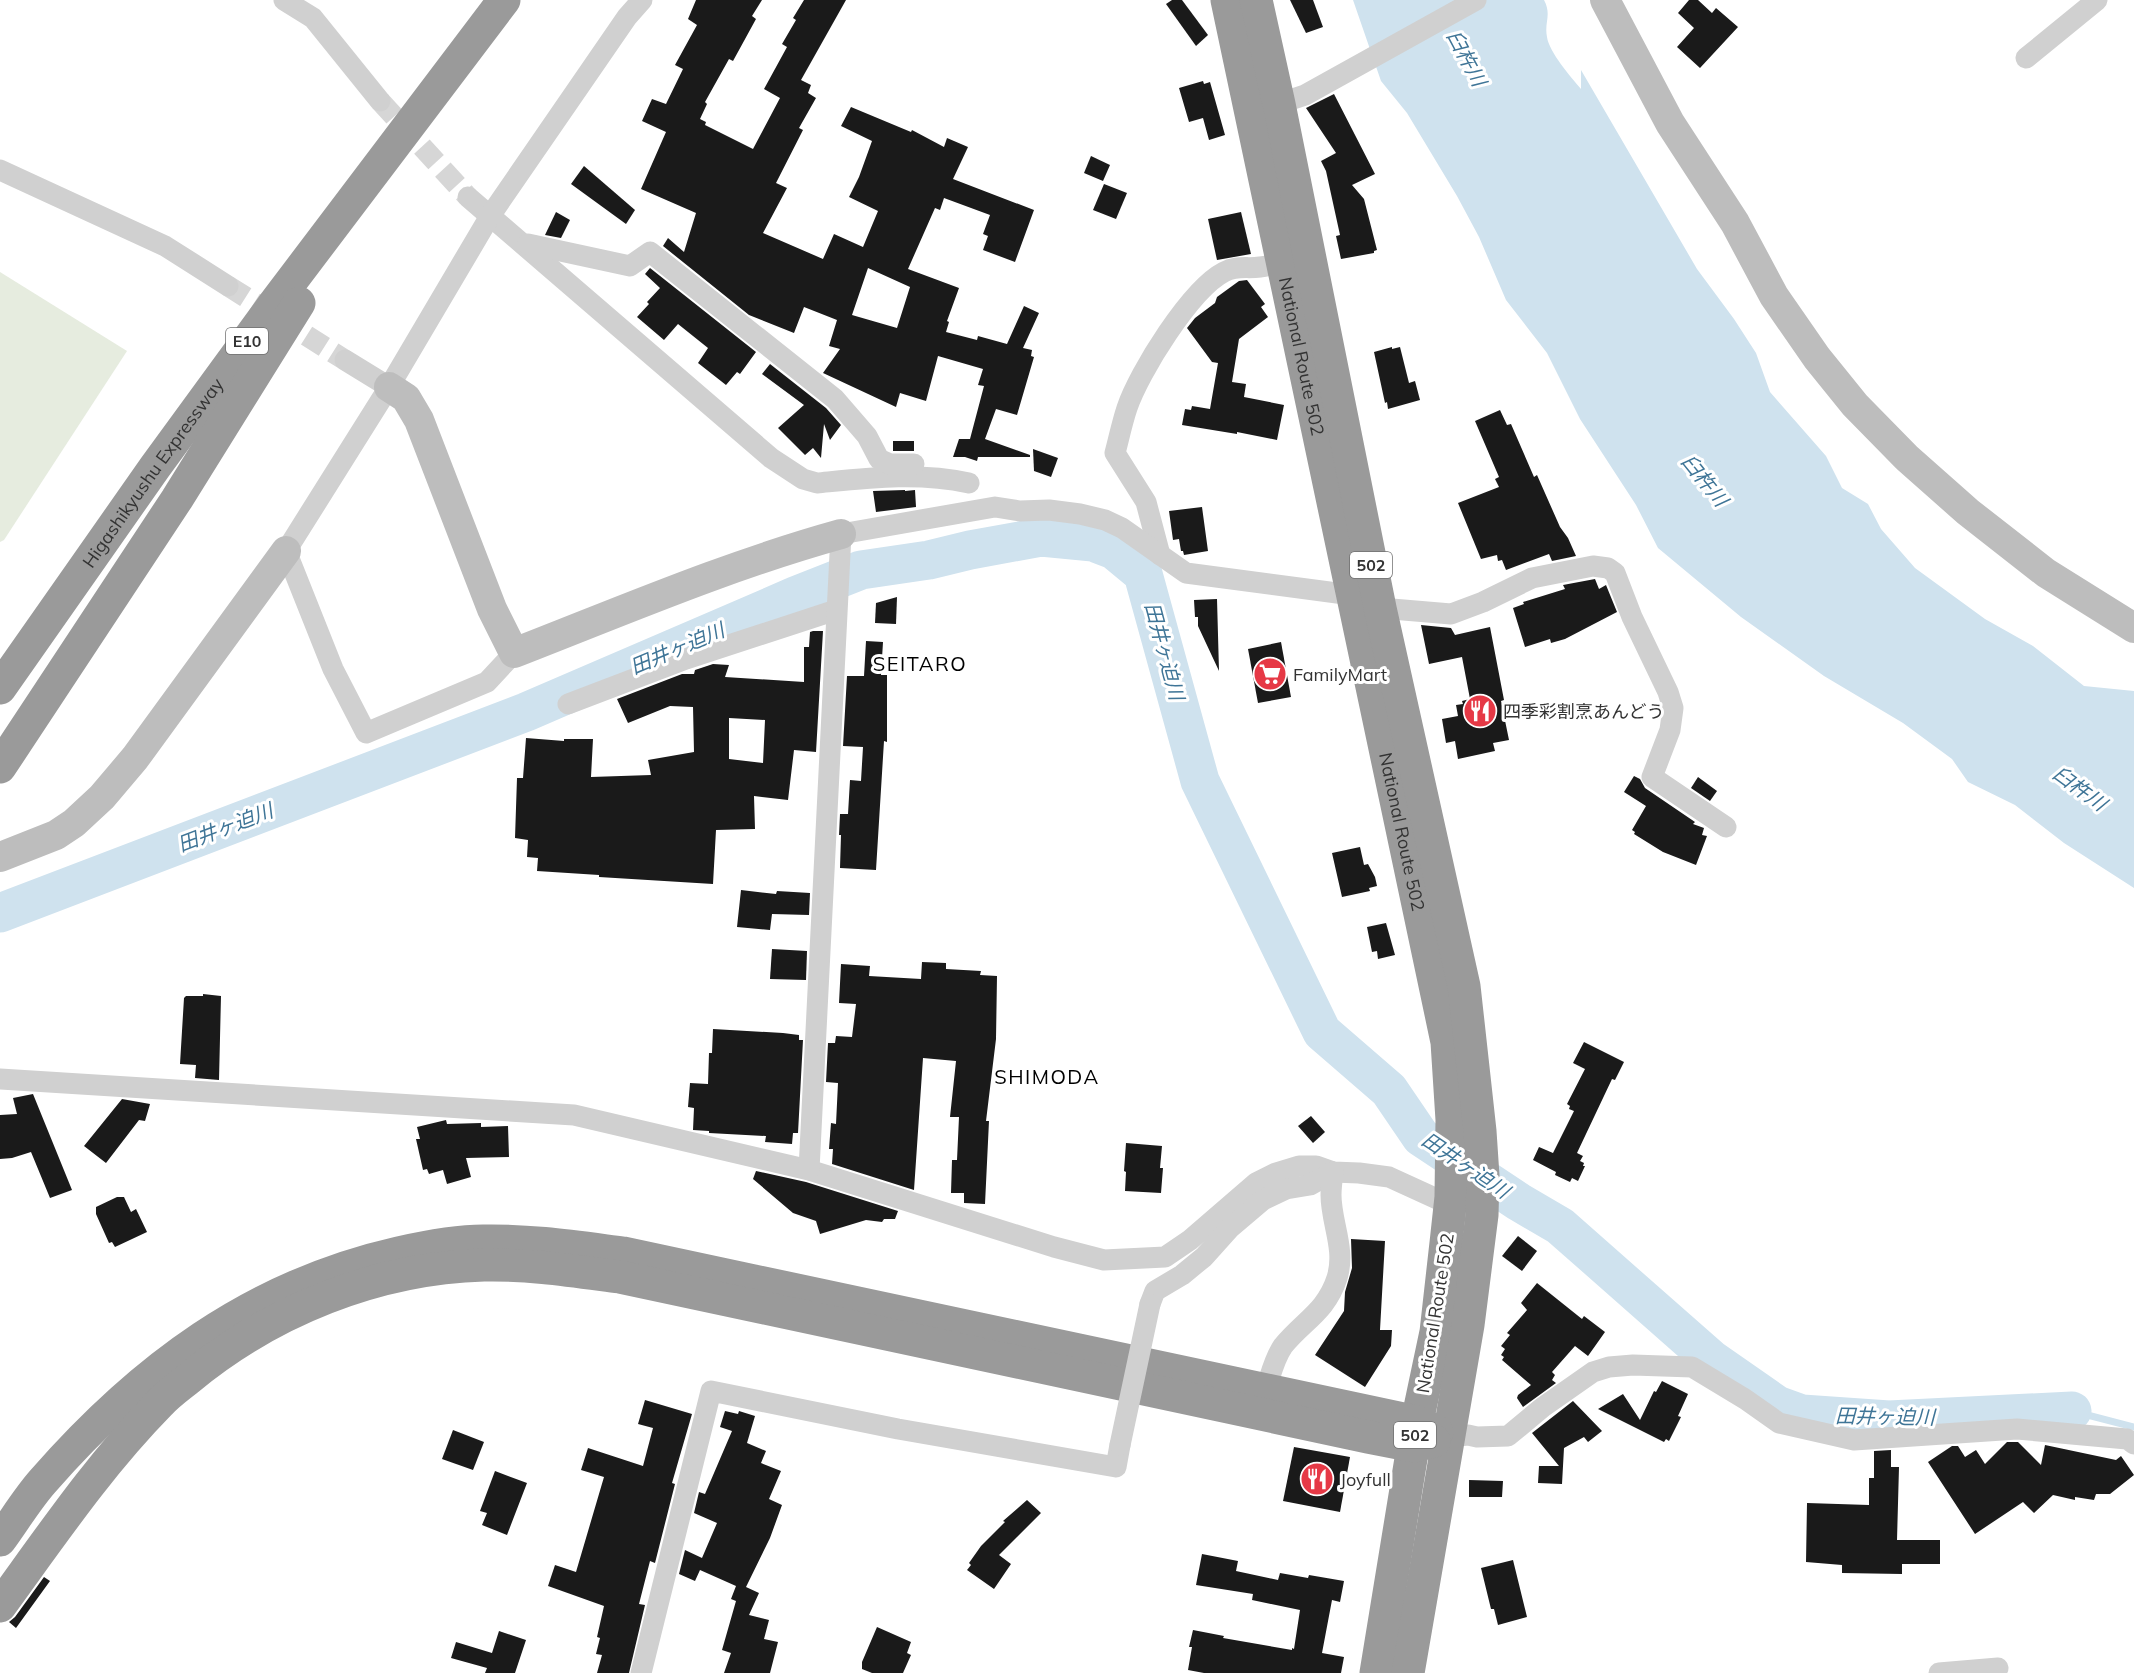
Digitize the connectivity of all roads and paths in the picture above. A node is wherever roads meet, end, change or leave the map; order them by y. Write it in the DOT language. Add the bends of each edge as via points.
graph roads {
  1 [pos="284,0"];
  2 [pos="504,0"];
  3 [pos="642,0"];
  4 [pos="1227,0"];
  5 [pos="1256,0"];
  6 [pos="1476,0"];
  7 [pos="1605,0"];
  8 [pos="2097,0"];
  9 [pos="2026,58"];
  10 [pos="454,66"];
  11 [pos="380,101"];
  12 [pos="1265,108"];
  13 [pos="0,170"];
  14 [pos="468,197"];
  15 [pos="490,216"];
  16 [pos="524,244"];
  17 [pos="1282,262"];
  18 [pos="228,286"];
  19 [pos="345,360"];
  20 [pos="389,387"];
  21 [pos="969,483"];
  22 [pos="995,507"];
  23 [pos="841,541"];
  24 [pos="286,551"];
  25 [pos="1160,555"];
  26 [pos="1366,601"];
  27 [pos="836,604"];
  28 [pos="2134,628"];
  29 [pos="514,653"];
  30 [pos="0,688"];
  31 [pos="568,704"];
  32 [pos="0,767"];
  33 [pos="1726,827"];
  34 [pos="0,857"];
  35 [pos="0,1079"];
  36 [pos="1466,1125"];
  37 [pos="809,1170"];
  38 [pos="1333,1172"];
  39 [pos="1450,1201"];
  40 [pos="1481,1218"];
  41 [pos="1266,1389"];
  42 [pos="1416,1434"];
  43 [pos="1448,1437"];
  44 [pos="2134,1444"];
  45 [pos="0,1540"];
  46 [pos="0,1606"];
  47 [pos="1998,1668"];
  48 [pos="641,1673"];
  49 [pos="1376,1673"];
  50 [pos="1408,1673"];
  51 [pos="1939,1673"];
  1 -- 11 [label="street" via="313,18"];
  2 -- 10 [label="highway, Higashikyushu Expressway / E10"];
  3 -- 15 [label="street"];
  4 -- 12 [label="highway, National Route 502 / 502"];
  5 -- 12 [label="highway, National Route 502 / 502"];
  6 -- 12 [label="street" via="1305,95"];
  7 -- 28 [label="street" via="1670,123 1735,223 1774,296 1855,405 1907,458 1985,525 2046,573"];
  8 -- 9 [label="street"];
  10 -- 30 [label="highway, Higashikyushu Expressway / E10" via="169,447"];
  10 -- 32 [label="highway"];
  12 -- 17 [label="highway, National Route 502 / 502"];
  12 -- 26 [label="highway, National Route 502 / 502"];
  13 -- 18 [label="street" via="165,246"];
  14 -- 15 [label="street"];
  15 -- 16 [label="street"];
  15 -- 20 [label="street"];
  16 -- 21 [label="street" via="771,458 803,479 817,483 913,476"];
  16 -- 21 [label="street" via="630,266 650,252 835,399 867,436 879,459 890,464 940,466"];
  17 -- 25 [label="street" via="1259,268 1238,266 1209,282 1179,317 1144,370 1127,408 1115,453 1146,502"];
  17 -- 26 [label="highway, National Route 502 / 502"];
  19 -- 20 [label="street"];
  20 -- 24 [label="street"];
  20 -- 29 [label="street" via="406,398 419,420 492,609"];
  21 -- 22 [label="street"];
  22 -- 23 [label="street"];
  22 -- 25 [label="street" via="1049,510 1105,520"];
  23 -- 27 [label="street"];
  23 -- 29 [label="street" via="797,546"];
  24 -- 29 [label="street" via="333,669 366,733 486,682"];
  24 -- 34 [label="street" via="135,758 102,797 56,835"];
  25 -- 26 [label="street" via="1186,573"];
  26 -- 33 [label="street" via="1451,614 1532,578 1593,566 1608,568 1615,573 1673,708 1670,729 1652,777"];
  26 -- 36 [label="highway, National Route 502 / 502" via="1447,1042"];
  27 -- 31 [label="street"];
  27 -- 37 [label="street"];
  35 -- 37 [label="street" via="574,1115"];
  36 -- 39 [label="highway, National Route 502 / 502"];
  36 -- 40 [label="highway, National Route 502 / 502" via="1483,1176"];
  37 -- 38 [label="street" via="1104,1260 1165,1257 1256,1183 1276,1173 1299,1166"];
  38 -- 39 [label="street" via="1389,1177"];
  38 -- 41 [label="street" via="1331,1196 1341,1252 1337,1278 1319,1310 1283,1346"];
  38 -- 48 [label="street, bridge" via="1311,1185 1286,1189 1263,1200 1204,1257 1155,1291 1116,1467 898,1429 711,1390"];
  39 -- 40 [label="street"];
  39 -- 42 [label="highway, National Route 502 / 502" via="1436,1332"];
  40 -- 43 [label="highway, National Route 502 / 502" via="1468,1325"];
  41 -- 42 [label="highway"];
  41 -- 45 [label="highway" via="623,1253 531,1242 481,1241 424,1247 365,1260 304,1281 243,1310 186,1348 89,1431 41,1483"];
  42 -- 43 [label="highway"];
  42 -- 46 [label="highway" via="620,1277 544,1266 483,1265 428,1271 368,1284 312,1303 259,1329 209,1362 162,1401 116,1450"];
  42 -- 49 [label="highway, National Route 502 / 502"];
  43 -- 44 [label="street" via="1508,1436 1593,1372 1633,1365 1692,1367 1779,1423 1854,1440 2017,1429 2127,1439"];
  43 -- 50 [label="highway, National Route 502 / 502"];
  47 -- 51 [label="street"];
}
